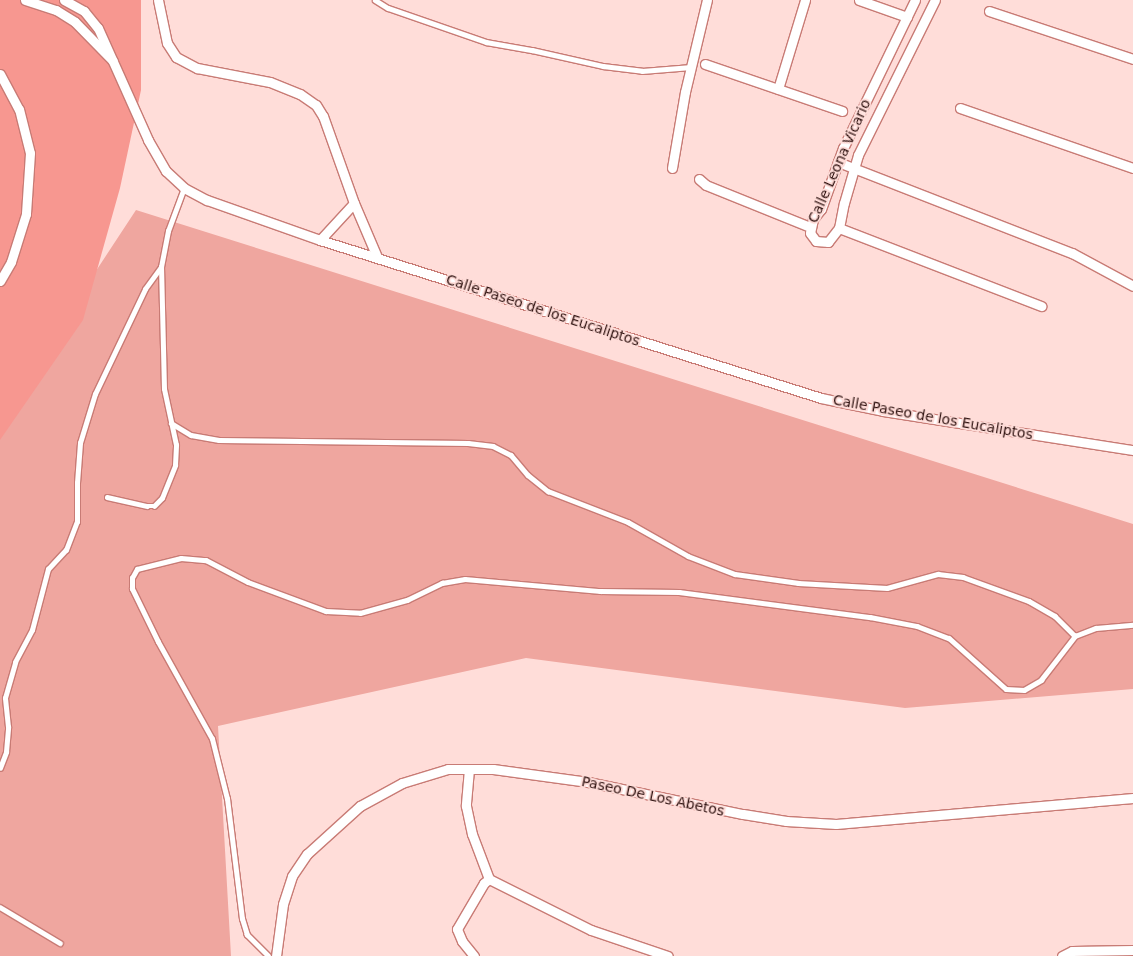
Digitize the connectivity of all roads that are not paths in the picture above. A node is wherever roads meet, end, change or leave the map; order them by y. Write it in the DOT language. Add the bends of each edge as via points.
graph roads {
  1 [pos="25,0"];
  2 [pos="64,0"];
  3 [pos="158,0"];
  4 [pos="375,0"];
  5 [pos="707,0"];
  6 [pos="805,0"];
  7 [pos="859,0"];
  8 [pos="915,0"];
  9 [pos="935,0"];
  10 [pos="989,11"];
  11 [pos="907,17"];
  12 [pos="898,35"];
  13 [pos="915,43"];
  14 [pos="1133,59"];
  15 [pos="115,64"];
  16 [pos="705,64"];
  17 [pos="691,68"];
  18 [pos="0,74"];
  19 [pos="778,88"];
  20 [pos="960,108"];
  21 [pos="842,111"];
  22 [pos="838,162"];
  23 [pos="672,168"];
  24 [pos="854,168"];
  25 [pos="1133,168"];
  26 [pos="699,178"];
  27 [pos="184,188"];
  28 [pos="354,203"];
  29 [pos="810,227"];
  30 [pos="839,228"];
  31 [pos="320,240"];
  32 [pos="377,257"];
  33 [pos="161,267"];
  34 [pos="0,281"];
  35 [pos="1133,286"];
  36 [pos="1041,306"];
  37 [pos="171,423"];
  38 [pos="1133,450"];
  39 [pos="107,497"];
  40 [pos="1133,624"];
  41 [pos="1075,636"];
  42 [pos="0,768"];
  43 [pos="469,769"];
  44 [pos="1133,798"];
  45 [pos="489,879"];
  46 [pos="0,907"];
  47 [pos="60,943"];
  48 [pos="1133,950"];
  49 [pos="268,956"];
  50 [pos="276,956"];
  51 [pos="474,956"];
  52 [pos="668,956"];
  53 [pos="1062,956"];
  1 -- 15 [label="street" via="56,10 75,22"];
  2 -- 15 [label="street, Calle Paseo de los Eucaliptos" via="84,11 98,28"];
  3 -- 28 [label="street" via="167,43 176,57 197,68 241,76 300,94 316,105 323,116"];
  4 -- 17 [label="lane" via="388,8 486,42 642,71"];
  5 -- 17 [label="street"];
  6 -- 19 [label="street"];
  7 -- 11 [label="street"];
  8 -- 11 [label="street, Calle Leona Vicario"];
  9 -- 13 [label="street, Calle Leona Vicario"];
  10 -- 14 [label="street"];
  11 -- 12 [label="street, Calle Leona Vicario"];
  12 -- 13 [label="street"];
  12 -- 22 [label="street, Calle Leona Vicario"];
  13 -- 24 [label="street, Calle Leona Vicario"];
  15 -- 27 [label="street, Calle Paseo de los Eucaliptos" via="148,140 166,171"];
  16 -- 19 [label="street"];
  17 -- 23 [label="street"];
  18 -- 34 [label="street" via="19,109 30,153 26,214 11,262"];
  19 -- 21 [label="street"];
  20 -- 25 [label="street"];
  22 -- 24 [label="street"];
  22 -- 29 [label="street, Calle Leona Vicario" via="825,200"];
  24 -- 30 [label="street, Calle Leona Vicario"];
  24 -- 35 [label="street" via="1072,253"];
  26 -- 29 [label="street" via="706,185"];
  27 -- 31 [label="street, Calle Paseo de los Eucaliptos" via="207,200"];
  27 -- 33 [label="lane" via="168,231"];
  28 -- 31 [label="street"];
  28 -- 32 [label="street"];
  29 -- 30 [label="street, Calle Leona Vicario" via="812,237 822,243 828,242"];
  30 -- 36 [label="street"];
  31 -- 32 [label="street, Calle Paseo de los Eucaliptos"];
  32 -- 38 [label="street, Calle Paseo de los Eucaliptos" via="820,398"];
  33 -- 37 [label="lane" via="164,389"];
  33 -- 42 [label="lane" via="145,289 95,394 80,443 77,522 66,550 48,569 32,630 15,662 5,698 8,727 6,752"];
  37 -- 39 [label="lane" via="176,445 175,465 158,503 147,506"];
  37 -- 41 [label="lane" via="191,435 219,440 493,446 511,455 548,491 628,522 688,556 735,574 798,583 887,588 938,574 963,577 1029,601 1055,616"];
  40 -- 41 [label="lane" via="1096,628"];
  41 -- 49 [label="lane" via="1041,680 1024,690 1006,690 949,638 917,626 870,616 679,592 600,591 465,579 442,583 407,600 360,613 326,611 248,582 206,560 181,558 137,569 132,578 132,589 212,739 227,799 242,919 247,935"];
  43 -- 44 [label="street, Paseo De Los Abetos" via="493,769 588,782 743,814 836,824"];
  43 -- 45 [label="street" via="466,806 472,834"];
  43 -- 50 [label="street, Paseo De Los Abetos" via="448,768 402,783 360,806 307,854 292,876 283,904"];
  45 -- 51 [label="street" via="458,929 458,934"];
  45 -- 52 [label="street" via="591,930"];
  46 -- 47 [label="lane"];
  48 -- 53 [label="street" via="1072,951"];
}
